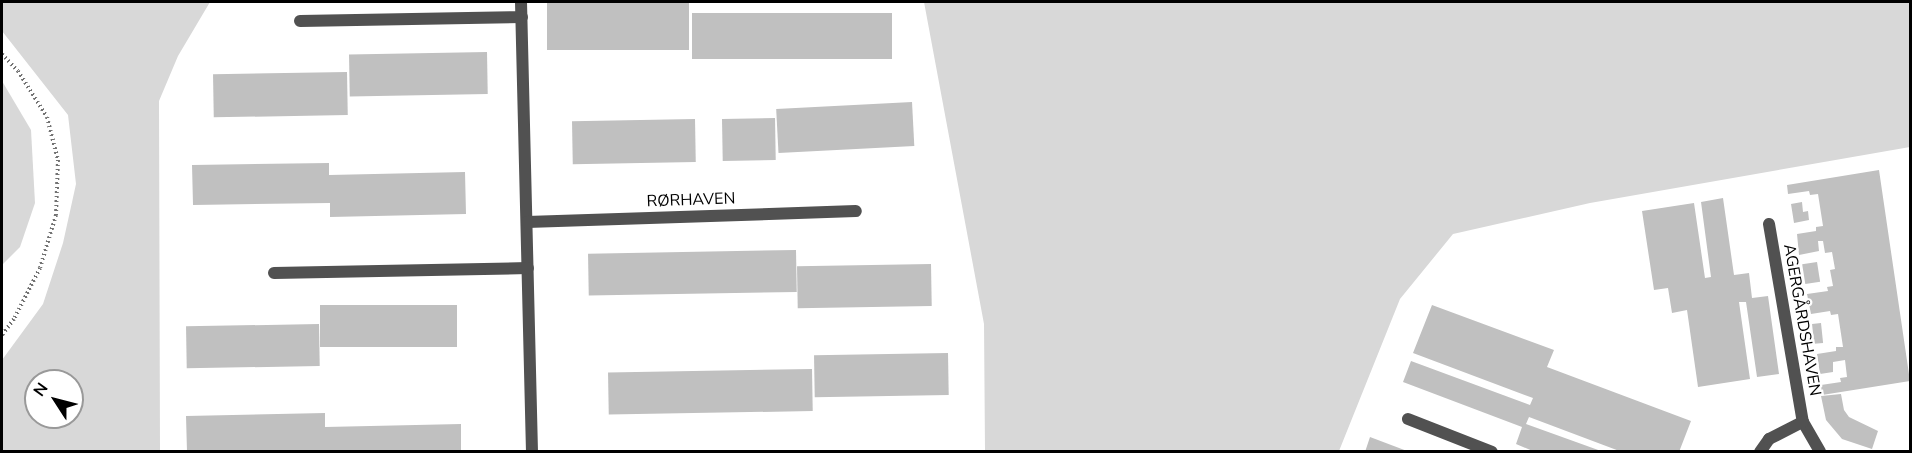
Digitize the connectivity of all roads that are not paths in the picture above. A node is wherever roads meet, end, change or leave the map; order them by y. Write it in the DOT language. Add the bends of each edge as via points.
graph roads {
  1 [pos="521,2"];
  2 [pos="522,17"];
  3 [pos="300,21"];
  4 [pos="856,211"];
  5 [pos="527,222"];
  6 [pos="1768,224"];
  7 [pos="528,268"];
  8 [pos="274,273"];
  9 [pos="1408,419"];
  10 [pos="1803,422"];
  11 [pos="532,452"];
  12 [pos="1492,452"];
  13 [pos="1760,452"];
  14 [pos="1820,452"];
  1 -- 2 [label="street"];
  2 -- 3 [label="street"];
  2 -- 5 [label="street"];
  4 -- 5 [label="street, RØRHAVEN"];
  5 -- 7 [label="street"];
  6 -- 10 [label="street, AGERGÅRDSHAVEN"];
  7 -- 8 [label="street"];
  7 -- 11 [label="street"];
  9 -- 12 [label="street"];
  10 -- 13 [label="street" via="1768,439"];
  10 -- 14 [label="street, AGERGÅRDSHAVEN"];
}
